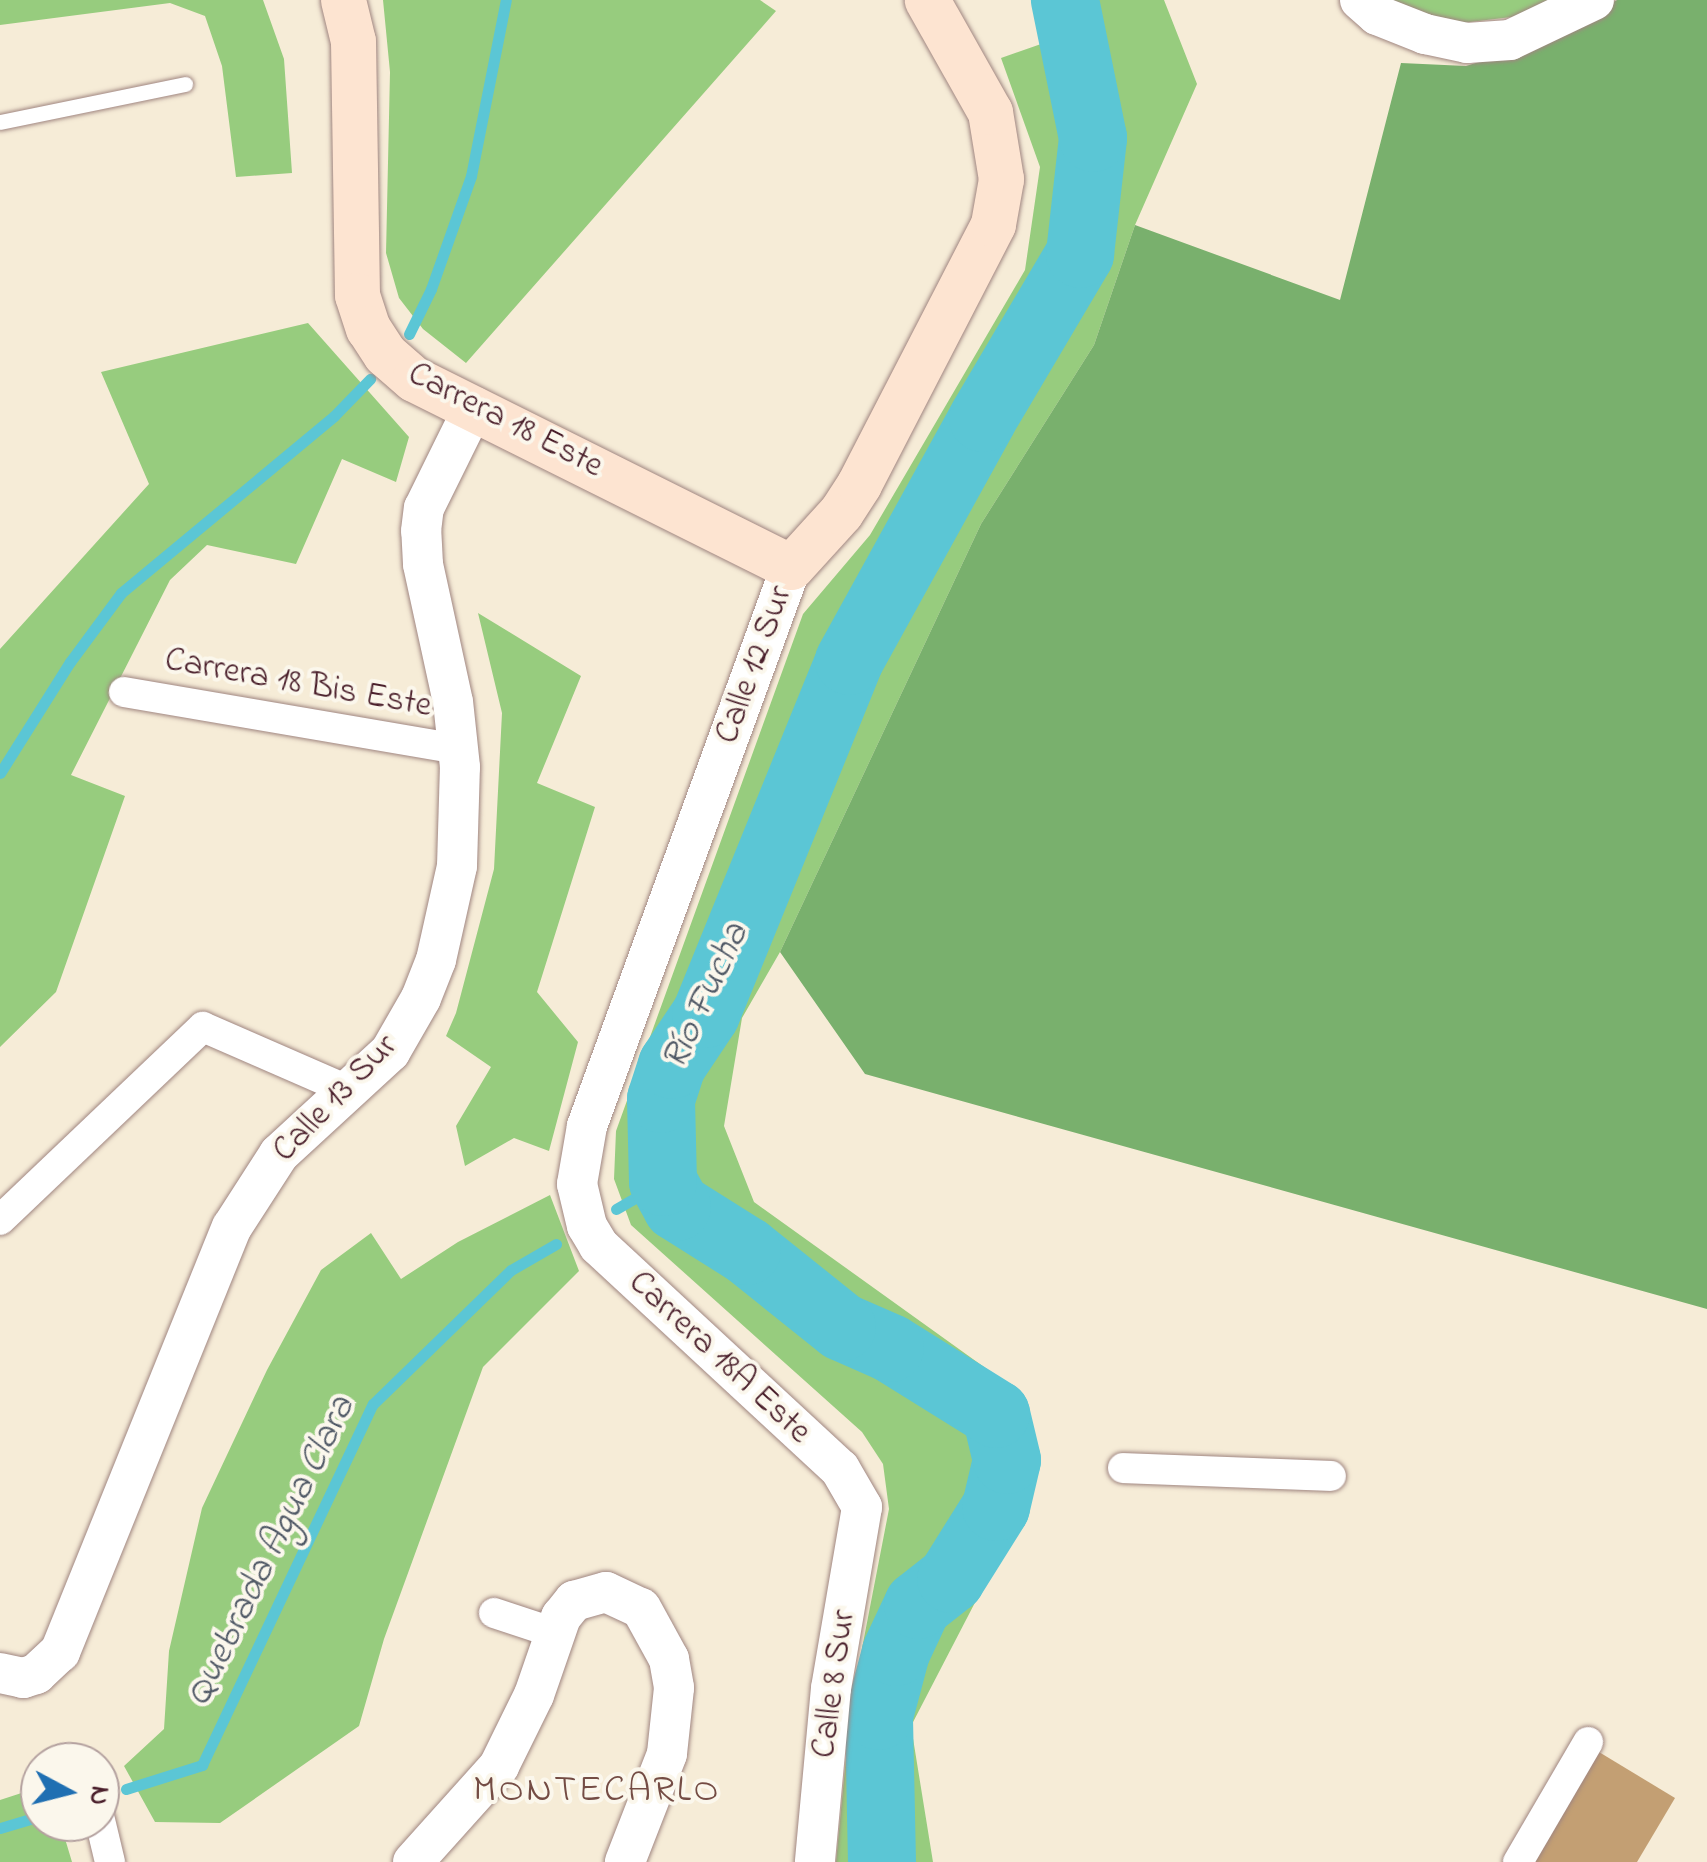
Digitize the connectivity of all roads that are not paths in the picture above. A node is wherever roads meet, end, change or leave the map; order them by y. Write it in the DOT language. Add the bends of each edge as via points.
graph roads {
  1 [pos="343,0"];
  2 [pos="927,0"];
  3 [pos="1360,0"];
  4 [pos="1594,0"];
  5 [pos="185,84"];
  6 [pos="0,122"];
  7 [pos="474,407"];
  8 [pos="792,567"];
  9 [pos="124,692"];
  10 [pos="459,750"];
  11 [pos="347,1090"];
  12 [pos="580,1206"];
  13 [pos="0,1220"];
  14 [pos="1123,1468"];
  15 [pos="1332,1476"];
  16 [pos="862,1506"];
  17 [pos="494,1613"];
  18 [pos="552,1640"];
  19 [pos="0,1673"];
  20 [pos="1588,1742"];
  21 [pos="413,1862"];
  22 [pos="625,1862"];
  23 [pos="814,1862"];
  24 [pos="1518,1862"];
  1 -- 7 [label="main road, Carrera 18 Este" via="353,41 357,296 368,328 400,370"];
  2 -- 8 [label="main road, Calle 12 Sur" via="990,112 1000,156 998,202 986,245 860,484"];
  3 -- 4 [label="street" via="1377,15 1424,34 1467,42 1510,40"];
  5 -- 6 [label="lane"];
  7 -- 8 [label="main road, Carrera 18 Este"];
  7 -- 10 [label="street, Calle 13 Sur" via="424,508 421,531"];
  8 -- 12 [label="street, Calle 12 Sur" via="580,1146"];
  9 -- 10 [label="street, Carrera 18 Bis Este"];
  10 -- 11 [label="street, Calle 13 Sur" via="457,866 436,960 390,1052"];
  11 -- 13 [label="street" via="203,1028"];
  11 -- 19 [label="street, Calle 13 Sur" via="280,1154 232,1228 60,1652 36,1674"];
  12 -- 16 [label="street, Carrera 18A Este" via="610,1258 840,1469"];
  14 -- 15 [label="street"];
  16 -- 23 [label="street, Calle 8 Sur" via="831,1688"];
  17 -- 18 [label="street"];
  18 -- 21 [label="street" via="499,1766"];
  18 -- 22 [label="street" via="574,1600 606,1592 641,1608 656,1631 674,1688 674,1720"];
  20 -- 24 [label="street"];
}
